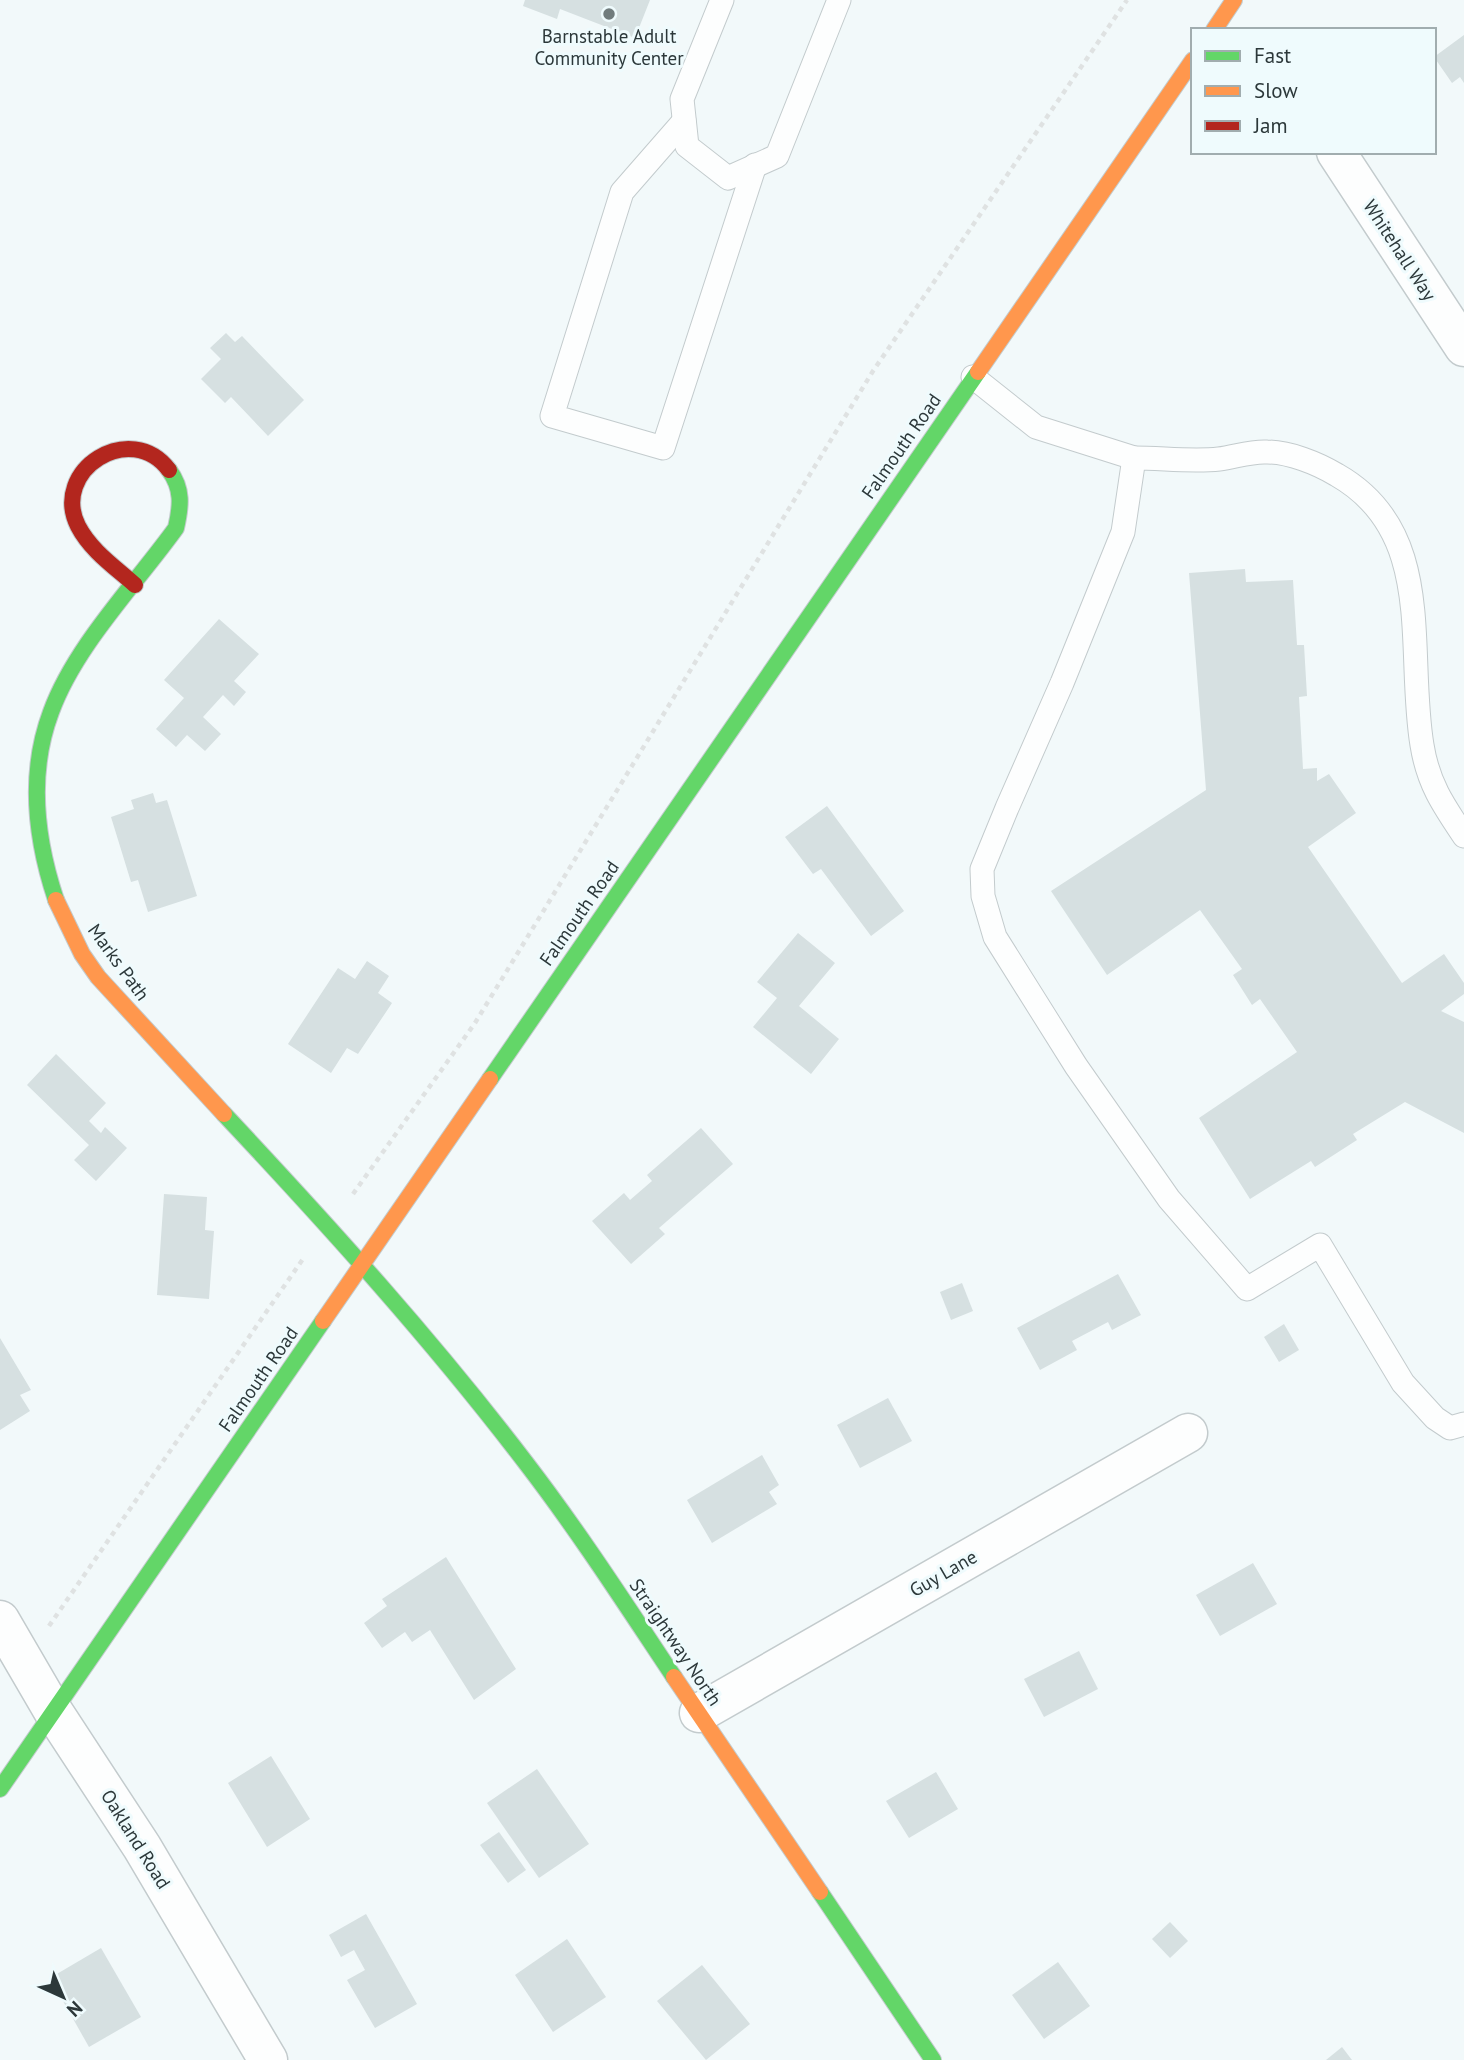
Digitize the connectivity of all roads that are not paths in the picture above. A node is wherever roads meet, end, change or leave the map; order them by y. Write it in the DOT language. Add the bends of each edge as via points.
graph roads {
  1 [pos="722,0"];
  2 [pos="839,0"];
  3 [pos="1234,0"];
  4 [pos="1215,28"];
  5 [pos="1191,63"];
  6 [pos="684,121"];
  7 [pos="1337,154"];
  8 [pos="755,165"];
  9 [pos="1464,347"];
  10 [pos="973,377"];
  11 [pos="1134,458"];
  12 [pos="135,584"];
  13 [pos="1464,836"];
  14 [pos="364,1264"];
  15 [pos="1464,1424"];
  16 [pos="1188,1433"];
  17 [pos="0,1619"];
  18 [pos="54,1711"];
  19 [pos="699,1713"];
  20 [pos="0,1788"];
  21 [pos="268,2060"];
  22 [pos="933,2060"];
  1 -- 6 [label="lane" via="682,99"];
  2 -- 8 [label="lane" via="777,156"];
  3 -- 4 [label="street"];
  5 -- 10 [label="street, Falmouth Road"];
  6 -- 8 [label="lane" via="687,146 728,178"];
  6 -- 8 [label="lane" via="622,192 552,416 663,448"];
  7 -- 9 [label="street, Whitehall Way"];
  10 -- 11 [label="lane" via="1036,427"];
  10 -- 14 [label="street, Falmouth Road"];
  11 -- 13 [label="lane" via="1217,459 1267,452 1316,462 1373,502 1397,537 1410,582 1422,745 1436,794"];
  11 -- 15 [label="lane" via="1123,532 982,869 982,896 996,937 1076,1066 1169,1199 1247,1289 1320,1245 1403,1383 1442,1423 1450,1428"];
  12 -- 12 [label="street, Marks Path" via="85,537 75,520 72,500 89,465 104,454 133,448 167,465 182,500 176,528"];
  12 -- 14 [label="street, Marks Path" via="73,670 53,704 43,735 36,807 49,882 83,955 108,989"];
  14 -- 18 [label="street, Falmouth Road"];
  14 -- 19 [label="street, Straightway North" via="512,1441"];
  16 -- 19 [label="street, Guy Lane"];
  17 -- 18 [label="street, Oakland Road"];
  18 -- 20 [label="street, Falmouth Road"];
  18 -- 21 [label="street, Oakland Road" via="142,1847"];
  19 -- 22 [label="street, Straightway North"];
}
